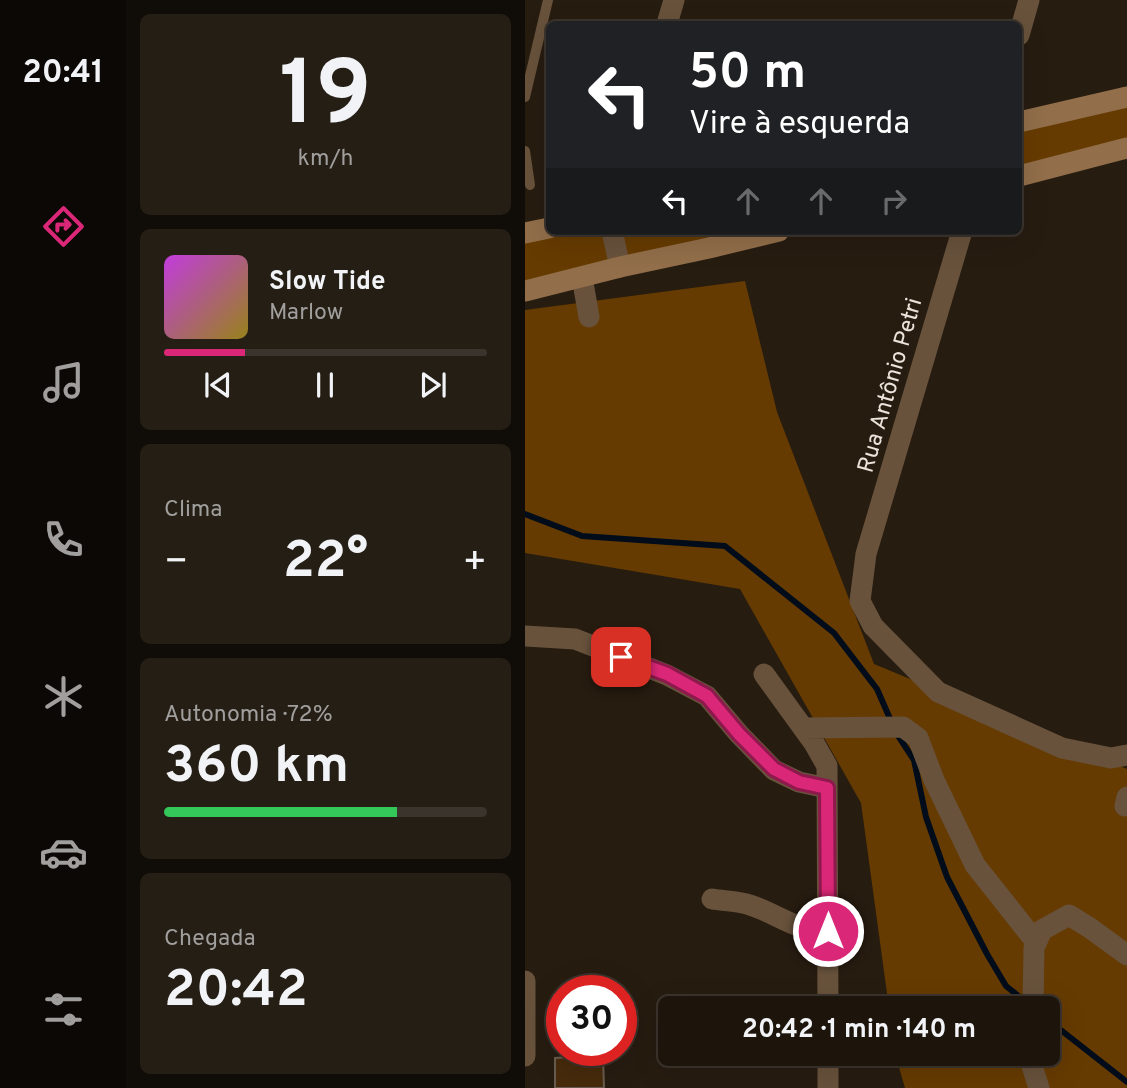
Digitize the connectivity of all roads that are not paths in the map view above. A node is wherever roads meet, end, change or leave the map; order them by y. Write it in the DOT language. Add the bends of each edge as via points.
graph roads {
  1 [pos="548,0"];
  2 [pos="674,0"];
  3 [pos="1029,0"];
  4 [pos="668,21"];
  5 [pos="1022,24"];
  6 [pos="525,97"];
  7 [pos="1127,97"];
  8 [pos="1022,121"];
  9 [pos="1127,148"];
  10 [pos="525,151"];
  11 [pos="1022,175"];
  12 [pos="530,185"];
  13 [pos="546,229"];
  14 [pos="525,233"];
  15 [pos="613,235"];
  16 [pos="763,235"];
  17 [pos="961,235"];
  18 [pos="620,267"];
  19 [pos="582,277"];
  20 [pos="525,292"];
  21 [pos="589,317"];
  22 [pos="525,636"];
  23 [pos="764,674"];
  24 [pos="803,727"];
  25 [pos="1127,755"];
  26 [pos="827,788"];
  27 [pos="712,900"];
  28 [pos="828,931"];
  29 [pos="1037,942"];
  30 [pos="1127,955"];
  31 [pos="525,981"];
  32 [pos="828,996"];
  33 [pos="1033,996"];
  34 [pos="525,1056"];
  35 [pos="828,1066"];
  36 [pos="1032,1066"];
  37 [pos="828,1088"];
  38 [pos="1039,1088"];
  1 -- 6 [label="lane"];
  2 -- 4 [label="street"];
  3 -- 5 [label="street"];
  7 -- 8 [label="main road"];
  9 -- 11 [label="main road"];
  10 -- 12 [label="lane"];
  13 -- 14 [label="main road"];
  15 -- 18 [label="street"];
  16 -- 18 [label="main road"];
  17 -- 25 [label="street, Rua Antônio Petri" via="866,554 860,601 873,626 938,692 1062,748 1111,758"];
  18 -- 19 [label="main road"];
  19 -- 20 [label="main road"];
  19 -- 21 [label="street"];
  22 -- 26 [label="street" via="575,639 667,674 707,696 774,769 799,782"];
  23 -- 24 [label="street"];
  24 -- 26 [label="street" via="827,766"];
  24 -- 29 [label="street" via="903,727 918,738 975,865"];
  26 -- 28 [label="street"];
  27 -- 28 [label="street" via="748,904 802,928"];
  28 -- 32 [label="street"];
  29 -- 30 [label="street" via="1042,930 1069,915"];
  29 -- 33 [label="street"];
  31 -- 34 [label="street"];
  35 -- 37 [label="street"];
  36 -- 38 [label="street"];
}
